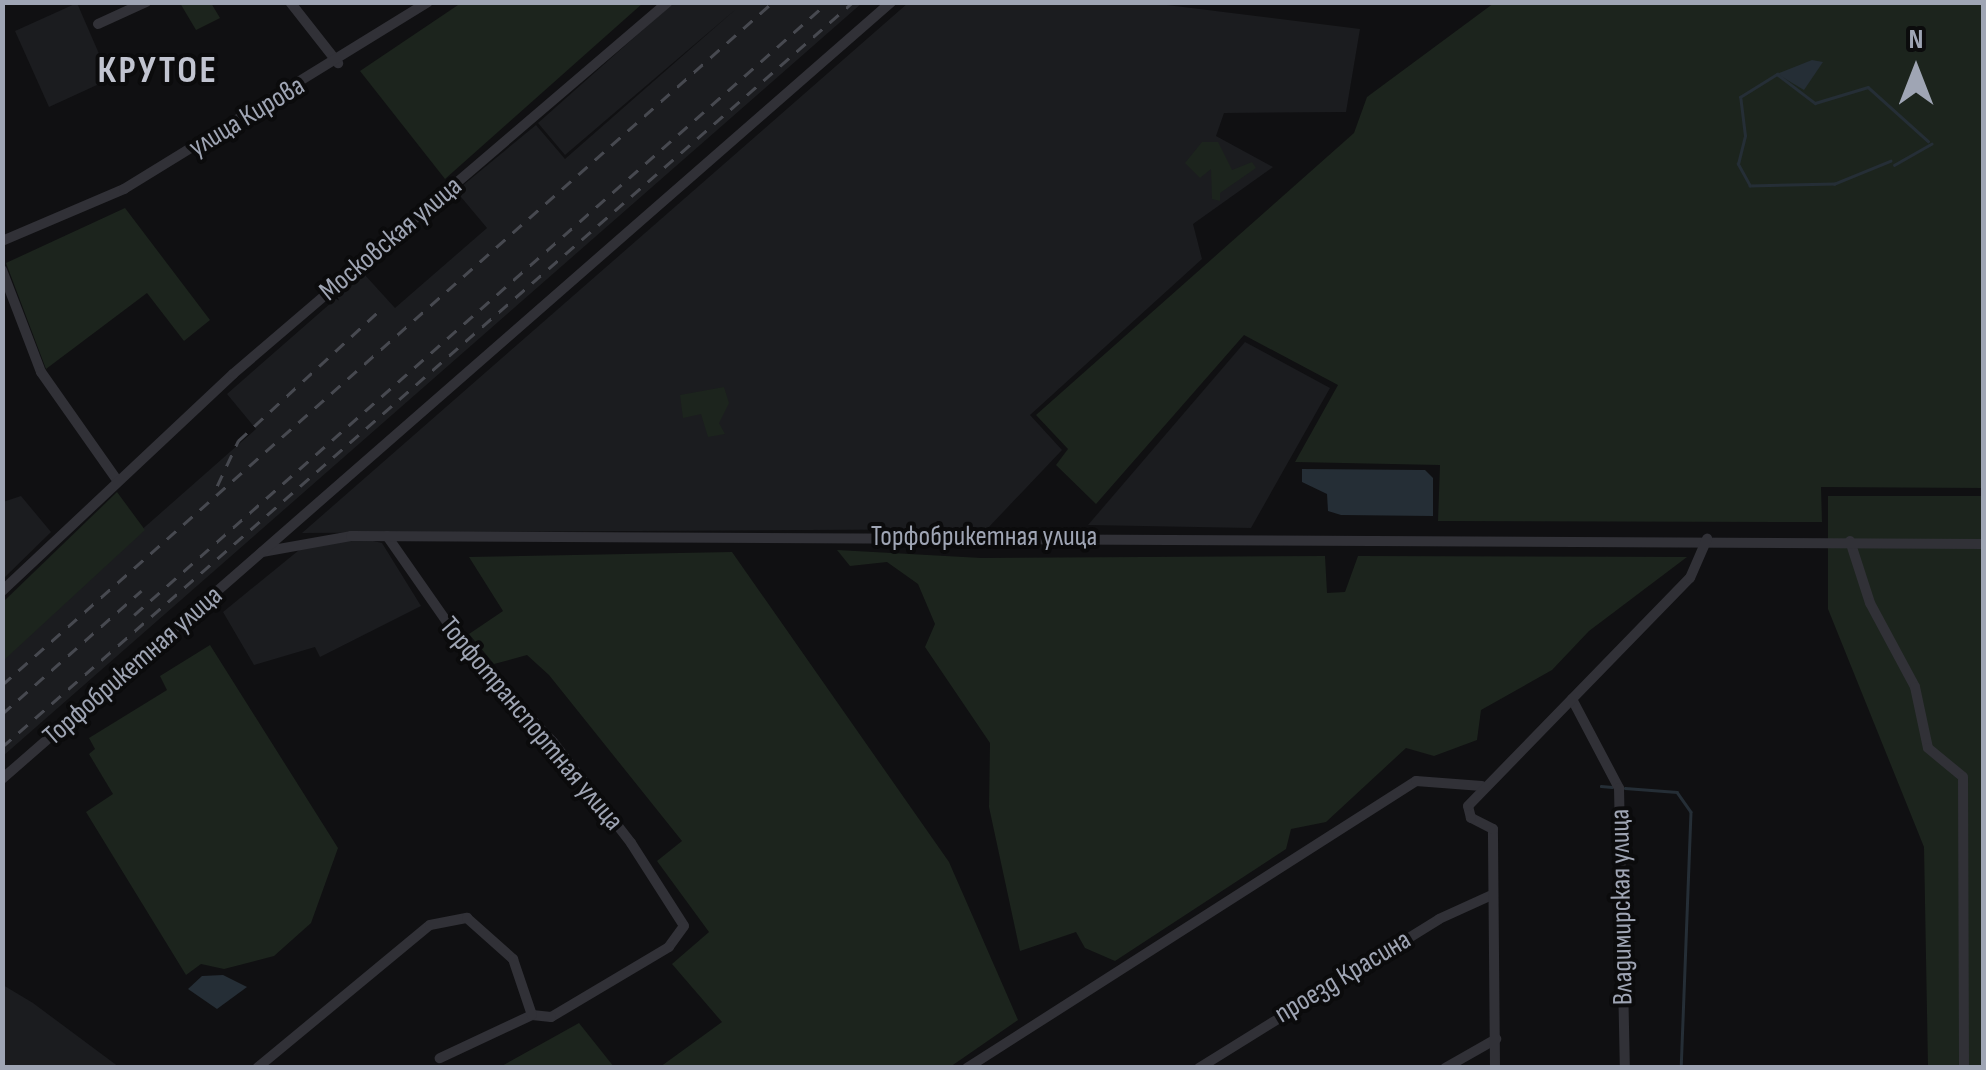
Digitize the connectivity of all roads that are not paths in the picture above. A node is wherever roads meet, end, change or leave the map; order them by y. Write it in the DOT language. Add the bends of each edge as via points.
graph roads {
  1 [pos="146,2"];
  2 [pos="290,2"];
  3 [pos="428,2"];
  4 [pos="668,2"];
  5 [pos="891,2"];
  6 [pos="98,24"];
  7 [pos="338,63"];
  8 [pos="2,241"];
  9 [pos="2,270"];
  10 [pos="117,480"];
  11 [pos="387,536"];
  12 [pos="1707,539"];
  13 [pos="1850,541"];
  14 [pos="1984,544"];
  15 [pos="262,552"];
  16 [pos="2,592"];
  17 [pos="1572,699"];
  18 [pos="2,779"];
  19 [pos="1482,786"];
  20 [pos="1492,895"];
  21 [pos="532,1015"];
  22 [pos="1496,1039"];
  23 [pos="440,1058"];
  24 [pos="256,1068"];
  25 [pos="967,1068"];
  26 [pos="1199,1068"];
  27 [pos="1444,1068"];
  28 [pos="1495,1068"];
  29 [pos="1625,1068"];
  30 [pos="1964,1068"];
  1 -- 6 [label="street"];
  2 -- 7 [label="street"];
  3 -- 7 [label="street, улица Кирова"];
  4 -- 10 [label="street, Московская улица"];
  5 -- 15 [label="street, Торфобрикетная улица"];
  7 -- 8 [label="street, улица Кирова" via="124,188"];
  9 -- 10 [label="street" via="41,372"];
  10 -- 16 [label="street, Московская улица"];
  11 -- 12 [label="street, Торфобрикетная улица"];
  11 -- 15 [label="street, Торфобрикетная улица" via="321,537"];
  11 -- 21 [label="street, Торфотранспортная улица" via="468,652 553,742 620,829 684,926 669,947 568,1007"];
  12 -- 13 [label="street, Торфобрикетная улица"];
  12 -- 17 [label="street" via="1690,578"];
  13 -- 14 [label="street, Торфобрикетная улица"];
  13 -- 30 [label="street" via="1870,603 1915,687 1928,748 1963,777"];
  15 -- 18 [label="street, Торфобрикетная улица"];
  17 -- 19 [label="street"];
  17 -- 29 [label="street, Владимирская улица" via="1618,788"];
  19 -- 20 [label="street" via="1466,812 1493,830"];
  19 -- 25 [label="street" via="1416,781"];
  20 -- 22 [label="street"];
  20 -- 26 [label="street, проезд Красина" via="1439,919"];
  21 -- 23 [label="street, Торфотранспортная улица"];
  21 -- 24 [label="street" via="514,960 467,918 430,925"];
  22 -- 27 [label="street"];
  22 -- 28 [label="street"];
}
